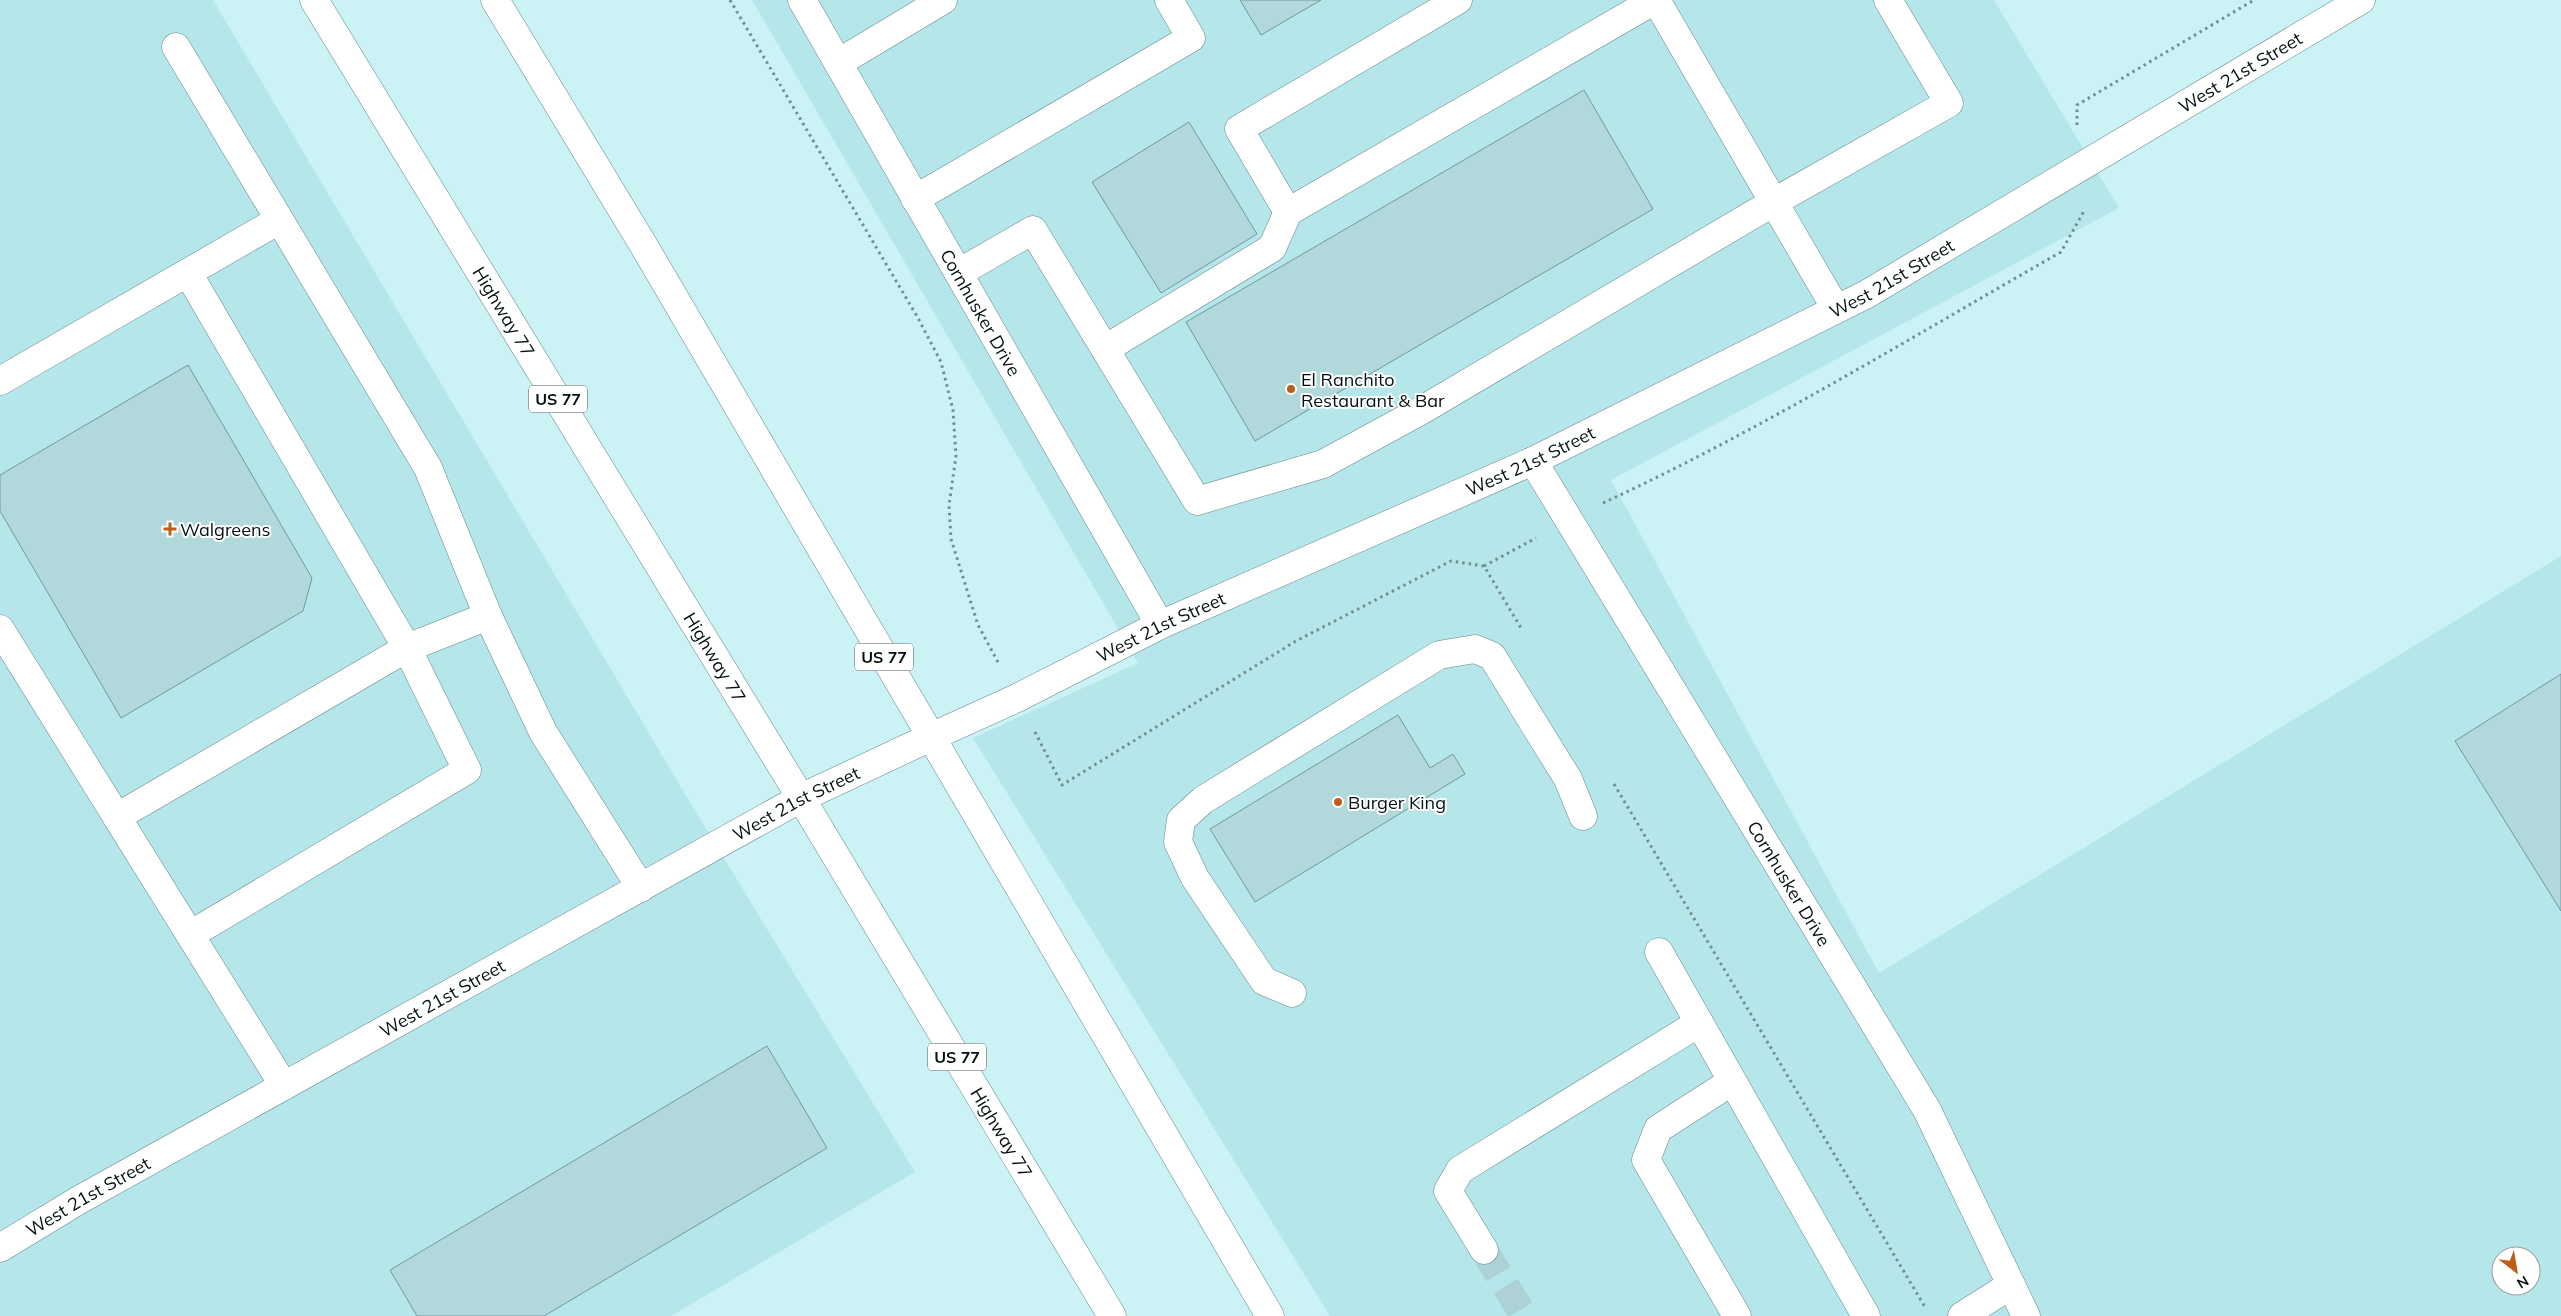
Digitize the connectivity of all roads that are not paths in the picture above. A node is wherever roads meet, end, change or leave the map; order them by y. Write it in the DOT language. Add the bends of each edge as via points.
graph roads {
  1 [pos="314,0"];
  2 [pos="495,0"];
  3 [pos="802,0"];
  4 [pos="943,0"];
  5 [pos="1169,0"];
  6 [pos="1458,0"];
  7 [pos="1655,0"];
  8 [pos="1888,0"];
  9 [pos="2360,0"];
  10 [pos="176,47"];
  11 [pos="838,63"];
  12 [pos="915,199"];
  13 [pos="1774,202"];
  14 [pos="1288,212"];
  15 [pos="279,220"];
  16 [pos="960,272"];
  17 [pos="188,273"];
  18 [pos="1836,309"];
  19 [pos="1105,349"];
  20 [pos="0,381"];
  21 [pos="1533,461"];
  22 [pos="488,616"];
  23 [pos="1160,624"];
  24 [pos="0,628"];
  25 [pos="407,648"];
  26 [pos="931,737"];
  27 [pos="801,798"];
  28 [pos="1583,816"];
  29 [pos="117,817"];
  30 [pos="641,888"];
  31 [pos="190,935"];
  32 [pos="1659,952"];
  33 [pos="1292,994"];
  34 [pos="1699,1023"];
  35 [pos="1731,1082"];
  36 [pos="284,1086"];
  37 [pos="0,1248"];
  38 [pos="1484,1250"];
  39 [pos="2011,1286"];
  40 [pos="1112,1316"];
  41 [pos="1270,1316"];
  42 [pos="1737,1316"];
  43 [pos="1866,1316"];
  44 [pos="1962,1316"];
  45 [pos="2026,1316"];
  1 -- 27 [label="main road, Highway 77 / US 77"];
  2 -- 26 [label="main road, US 77" via="644,246"];
  3 -- 11 [label="main road, Cornhusker Drive"];
  4 -- 11 [label="main road"];
  5 -- 12 [label="main road" via="1191,38"];
  6 -- 14 [label="main road" via="1239,129"];
  7 -- 13 [label="main road"];
  7 -- 14 [label="main road"];
  8 -- 13 [label="main road" via="1949,103"];
  9 -- 18 [label="main road, West 21st Street" via="1867,294"];
  10 -- 15 [label="main road"];
  11 -- 12 [label="main road, Cornhusker Drive"];
  12 -- 16 [label="main road, Cornhusker Drive"];
  13 -- 18 [label="main road"];
  13 -- 19 [label="main road" via="1430,405 1323,464 1197,501"];
  14 -- 19 [label="main road" via="1272,248"];
  15 -- 17 [label="main road"];
  15 -- 22 [label="main road" via="428,468"];
  16 -- 19 [label="main road" via="1033,230"];
  16 -- 23 [label="main road, Cornhusker Drive"];
  17 -- 20 [label="main road"];
  17 -- 25 [label="main road"];
  18 -- 21 [label="main road, West 21st Street"];
  21 -- 23 [label="main road, West 21st Street"];
  21 -- 39 [label="main road, Cornhusker Drive" via="1927,1110"];
  22 -- 25 [label="main road"];
  22 -- 30 [label="main road" via="543,732"];
  23 -- 26 [label="main road, West 21st Street" via="1017,698"];
  24 -- 29 [label="main road"];
  25 -- 29 [label="main road"];
  25 -- 31 [label="main road" via="467,770"];
  26 -- 27 [label="main road, West 21st Street"];
  26 -- 41 [label="main road, US 77"];
  27 -- 30 [label="main road, West 21st Street"];
  27 -- 40 [label="main road, Highway 77 / US 77"];
  28 -- 33 [label="main road" via="1568,779 1492,656 1475,649 1439,655 1203,800 1181,820 1178,842 1194,878 1264,981"];
  29 -- 31 [label="main road"];
  30 -- 36 [label="main road, West 21st Street"];
  31 -- 36 [label="main road"];
  32 -- 34 [label="main road"];
  34 -- 35 [label="main road"];
  34 -- 38 [label="main road" via="1460,1170 1448,1191"];
  35 -- 42 [label="main road" via="1658,1129 1646,1160"];
  35 -- 43 [label="main road"];
  36 -- 37 [label="main road, West 21st Street" via="79,1200"];
  39 -- 44 [label="main road"];
  39 -- 45 [label="main road, Cornhusker Drive"];
}
